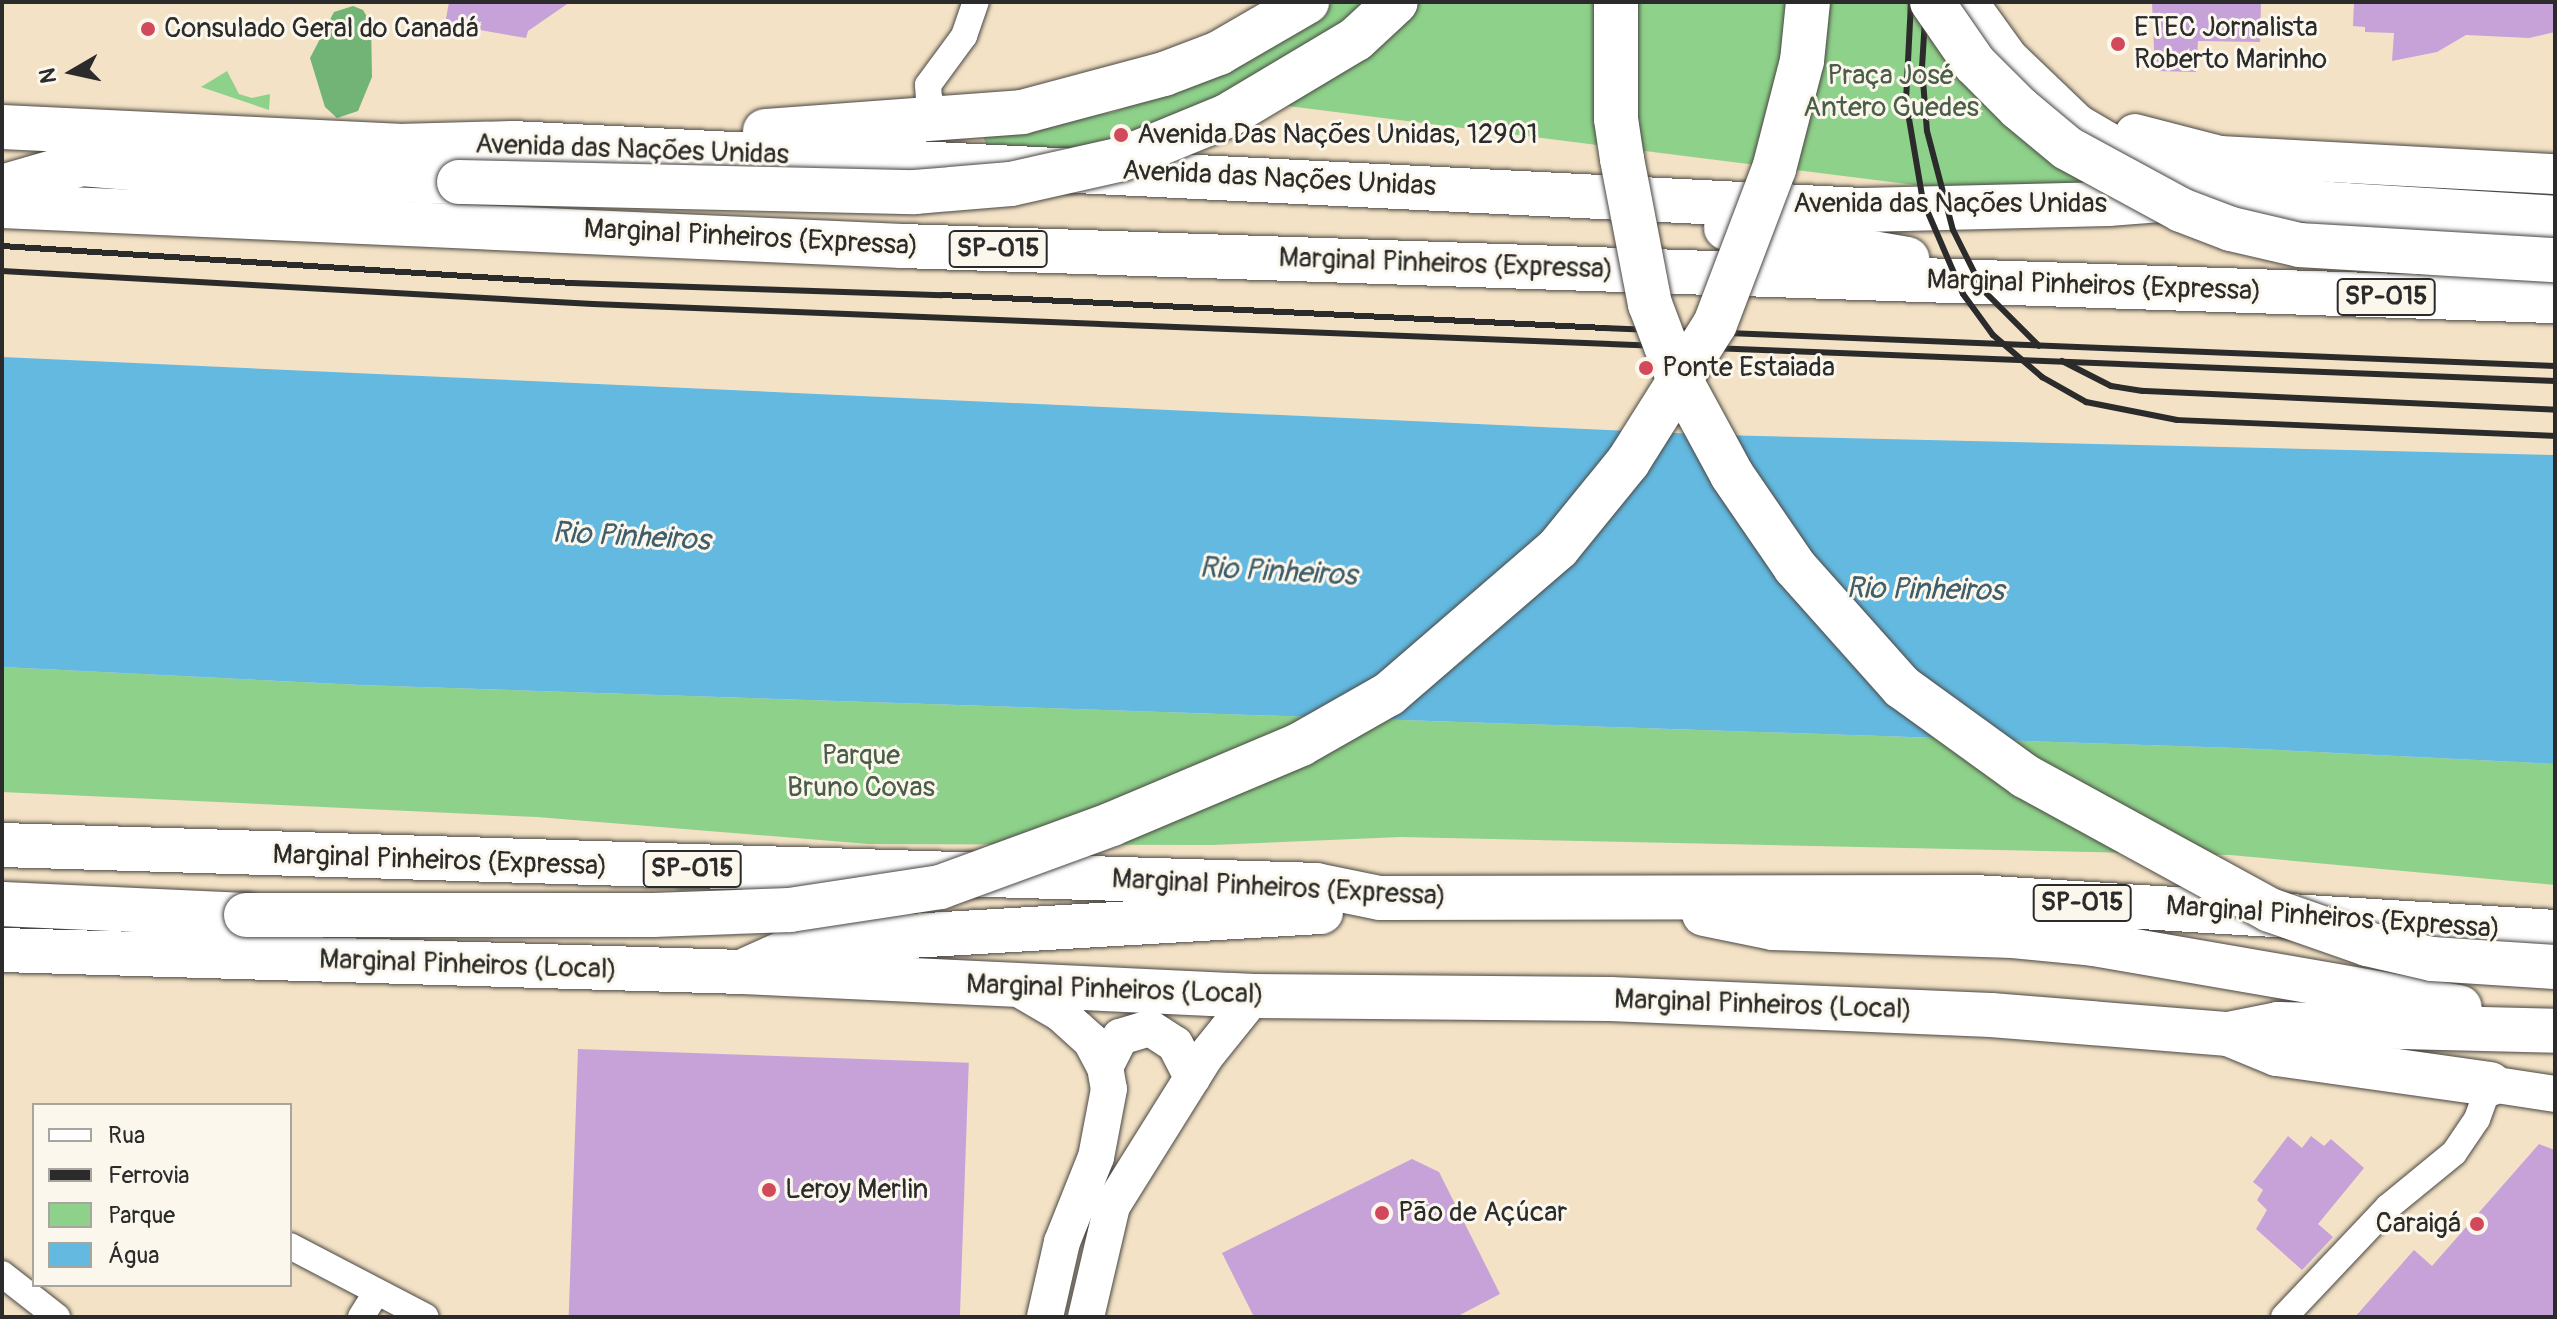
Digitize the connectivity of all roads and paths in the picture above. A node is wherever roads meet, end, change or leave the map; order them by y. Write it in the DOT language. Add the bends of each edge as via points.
graph roads {
  1 [pos="976,2"];
  2 [pos="1307,2"];
  3 [pos="1396,2"];
  4 [pos="1616,2"];
  5 [pos="1808,2"];
  6 [pos="1932,2"];
  7 [pos="1965,2"];
  8 [pos="2007,60"];
  9 [pos="936,104"];
  10 [pos="2,127"];
  11 [pos="653,150"];
  12 [pos="2555,174"];
  13 [pos="2,187"];
  14 [pos="1485,189"];
  15 [pos="2252,193"];
  16 [pos="2,206"];
  17 [pos="2555,218"];
  18 [pos="2555,260"];
  19 [pos="1994,281"];
  20 [pos="2555,301"];
  21 [pos="2,845"];
  22 [pos="2,874"];
  23 [pos="1608,894"];
  24 [pos="1380,898"];
  25 [pos="2,904"];
  26 [pos="181,908"];
  27 [pos="2555,932"];
  28 [pos="2,950"];
  29 [pos="2555,967"];
  30 [pos="743,972"];
  31 [pos="1017,988"];
  32 [pos="1254,996"];
  33 [pos="2505,1029"];
  34 [pos="2555,1031"];
  35 [pos="2228,1034"];
  36 [pos="1105,1067"];
  37 [pos="1192,1078"];
  38 [pos="2490,1084"];
  39 [pos="2555,1094"];
  40 [pos="292,1247"];
  41 [pos="2,1274"];
  42 [pos="376,1293"];
  43 [pos="57,1317"];
  44 [pos="361,1317"];
  45 [pos="426,1317"];
  46 [pos="1045,1317"];
  47 [pos="1086,1317"];
  48 [pos="2284,1317"];
  1 -- 9 [label="street"];
  2 -- 9 [label="highway" via="1219,53 1164,74 1022,112"];
  3 -- 13 [label="highway, bridge" via="1356,39 1227,116 1122,159 1011,184 915,192 218,175 81,164"];
  4 -- 29 [label="highway, bridge" via="1616,119 1622,159 1650,304 1675,370 1732,475 1795,567 1902,687 2025,776 2270,910 2432,959"];
  5 -- 26 [label="highway, bridge" via="1802,61 1774,169 1715,324 1628,462 1558,548 1389,694 1301,744 1112,824 940,887 790,910 441,918 246,915"];
  6 -- 18 [label="highway, bridge" via="1975,64 2019,108 2067,148 2181,210 2231,229 2300,245"];
  7 -- 8 [label="highway"];
  8 -- 12 [label="main road" via="2097,116 2176,148 2264,159"];
  8 -- 15 [label="highway" via="2076,126 2117,150"];
  9 -- 11 [label="highway"];
  10 -- 11 [label="highway, Avenida das Nações Unidas" via="398,146 512,143"];
  11 -- 14 [label="highway, Avenida das Nações Unidas"];
  14 -- 15 [label="highway, Avenida das Nações Unidas" via="1863,210 2108,204"];
  14 -- 19 [label="highway" via="1878,252"];
  15 -- 17 [label="highway, Avenida das Nações Unidas" via="2329,204"];
  16 -- 19 [label="highway, Marginal Pinheiros (Expressa) / SP-015" via="918,247"];
  19 -- 20 [label="highway, Marginal Pinheiros (Expressa) / SP-015"];
  21 -- 24 [label="highway, Marginal Pinheiros (Expressa) / SP-015" via="1316,885"];
  22 -- 26 [label="highway" via="53,876"];
  23 -- 24 [label="highway, Marginal Pinheiros (Expressa) / SP-015"];
  23 -- 27 [label="highway, Marginal Pinheiros (Expressa) / SP-015" via="1975,897"];
  23 -- 33 [label="highway" via="1773,928 2013,936 2218,962 2477,1011"];
  24 -- 30 [label="highway" via="1318,912 808,942"];
  25 -- 26 [label="highway"];
  28 -- 30 [label="highway, Marginal Pinheiros (Local)"];
  30 -- 31 [label="highway, Marginal Pinheiros (Local)"];
  31 -- 32 [label="highway, Marginal Pinheiros (Local)"];
  31 -- 36 [label="street" via="1083,1032"];
  32 -- 35 [label="highway, Marginal Pinheiros (Local)" via="1610,999 1991,1015"];
  32 -- 37 [label="street"];
  33 -- 34 [label="highway"];
  33 -- 35 [label="highway" via="2278,1024"];
  35 -- 38 [label="highway" via="2277,1054"];
  36 -- 37 [label="street" via="1120,1037 1150,1028 1175,1044"];
  36 -- 46 [label="street" via="1107,1115 1062,1242"];
  37 -- 47 [label="street" via="1112,1206"];
  38 -- 39 [label="street"];
  38 -- 48 [label="street" via="2477,1119 2454,1153 2388,1207"];
  40 -- 42 [label="street"];
  41 -- 43 [label="street"];
  42 -- 44 [label="street"];
  42 -- 45 [label="street"];
}
